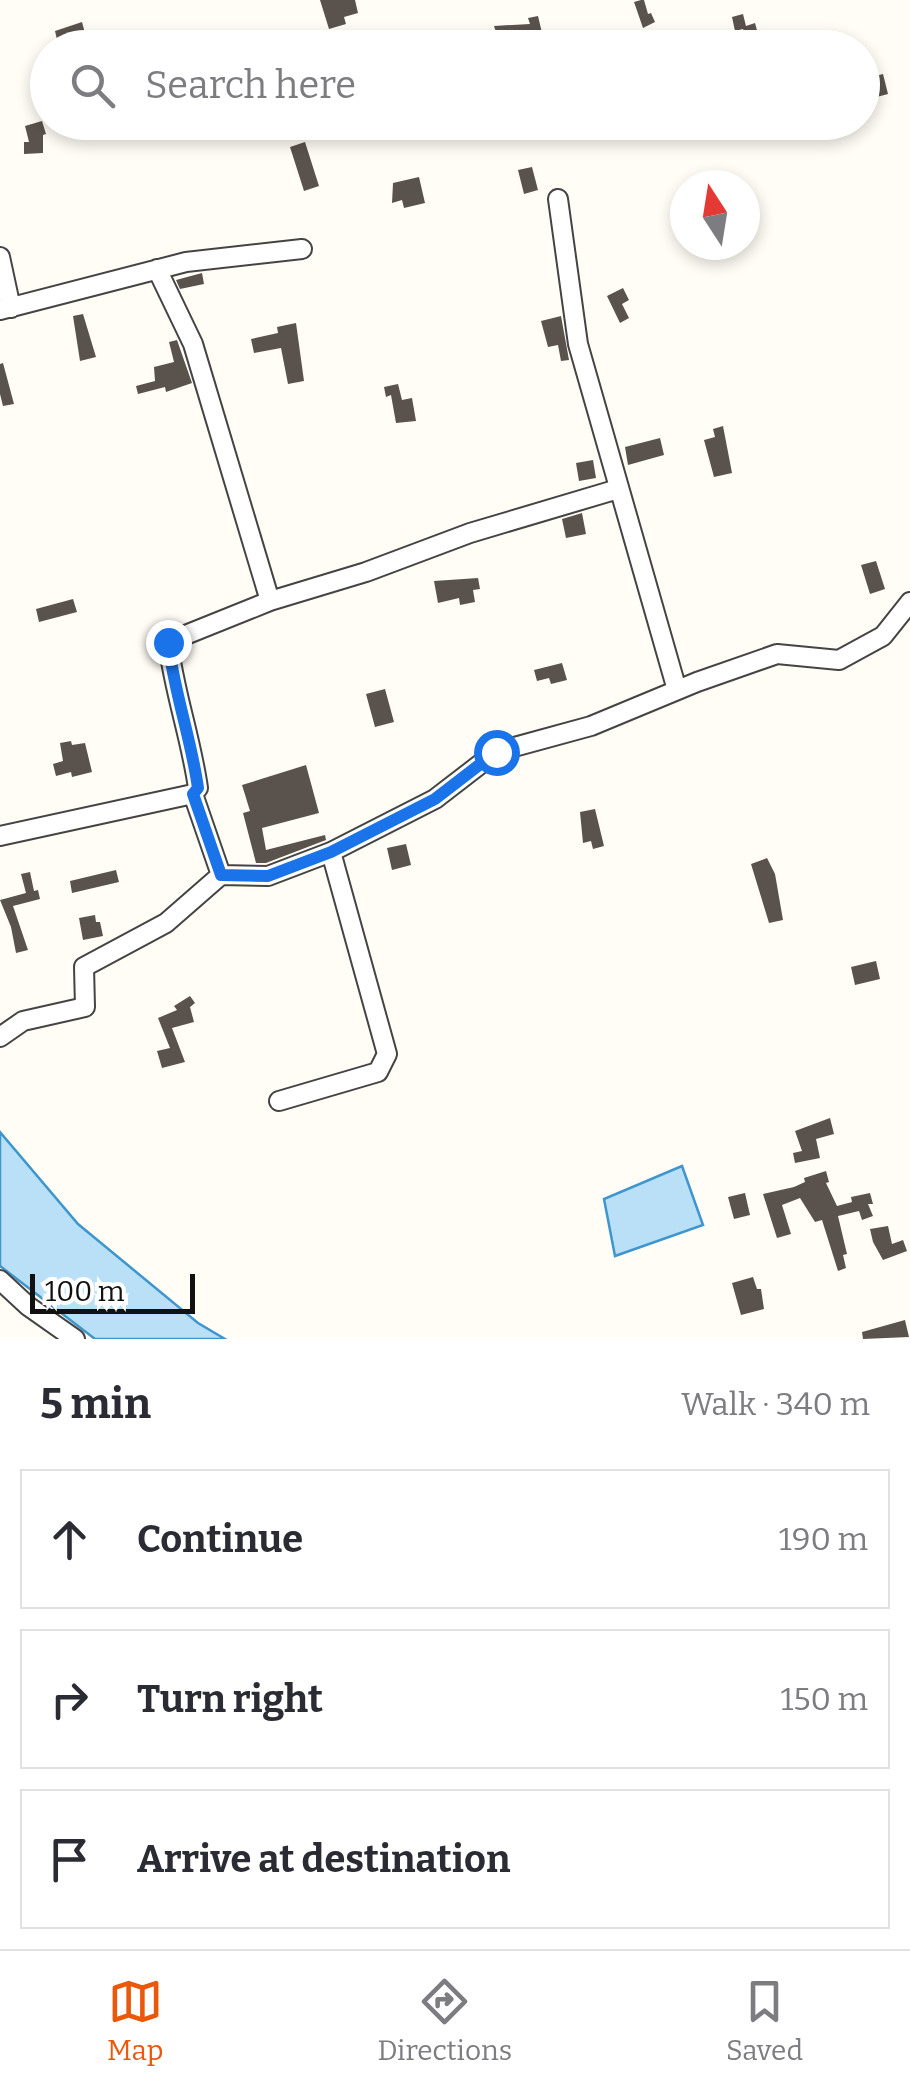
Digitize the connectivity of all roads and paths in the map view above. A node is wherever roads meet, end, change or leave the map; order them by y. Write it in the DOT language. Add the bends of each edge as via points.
graph roads {
  1 [pos="558,199"];
  2 [pos="302,249"];
  3 [pos="0,257"];
  4 [pos="157,269"];
  5 [pos="6,309"];
  6 [pos="618,489"];
  7 [pos="270,601"];
  8 [pos="910,602"];
  9 [pos="677,690"];
  10 [pos="193,794"];
  11 [pos="0,836"];
  12 [pos="331,852"];
  13 [pos="221,875"];
  14 [pos="0,1036"];
  15 [pos="278,1101"];
  16 [pos="0,1280"];
  17 [pos="75,1339"];
  1 -- 6 [label="street" via="578,344"];
  2 -- 4 [label="street"];
  3 -- 5 [label="street"];
  4 -- 5 [label="street"];
  4 -- 7 [label="street" via="193,344"];
  6 -- 7 [label="street"];
  6 -- 9 [label="street"];
  7 -- 10 [label="street" via="168,642 192,748 198,788"];
  8 -- 9 [label="street" via="882,636 839,660 777,654"];
  9 -- 12 [label="street" via="591,726 496,752 435,799"];
  10 -- 11 [label="street"];
  10 -- 13 [label="street"];
  12 -- 13 [label="street" via="268,876"];
  12 -- 15 [label="street" via="387,1054 378,1072"];
  13 -- 14 [label="street" via="166,923 84,967 86,1007 24,1020"];
  16 -- 17 [label="street"];
}
